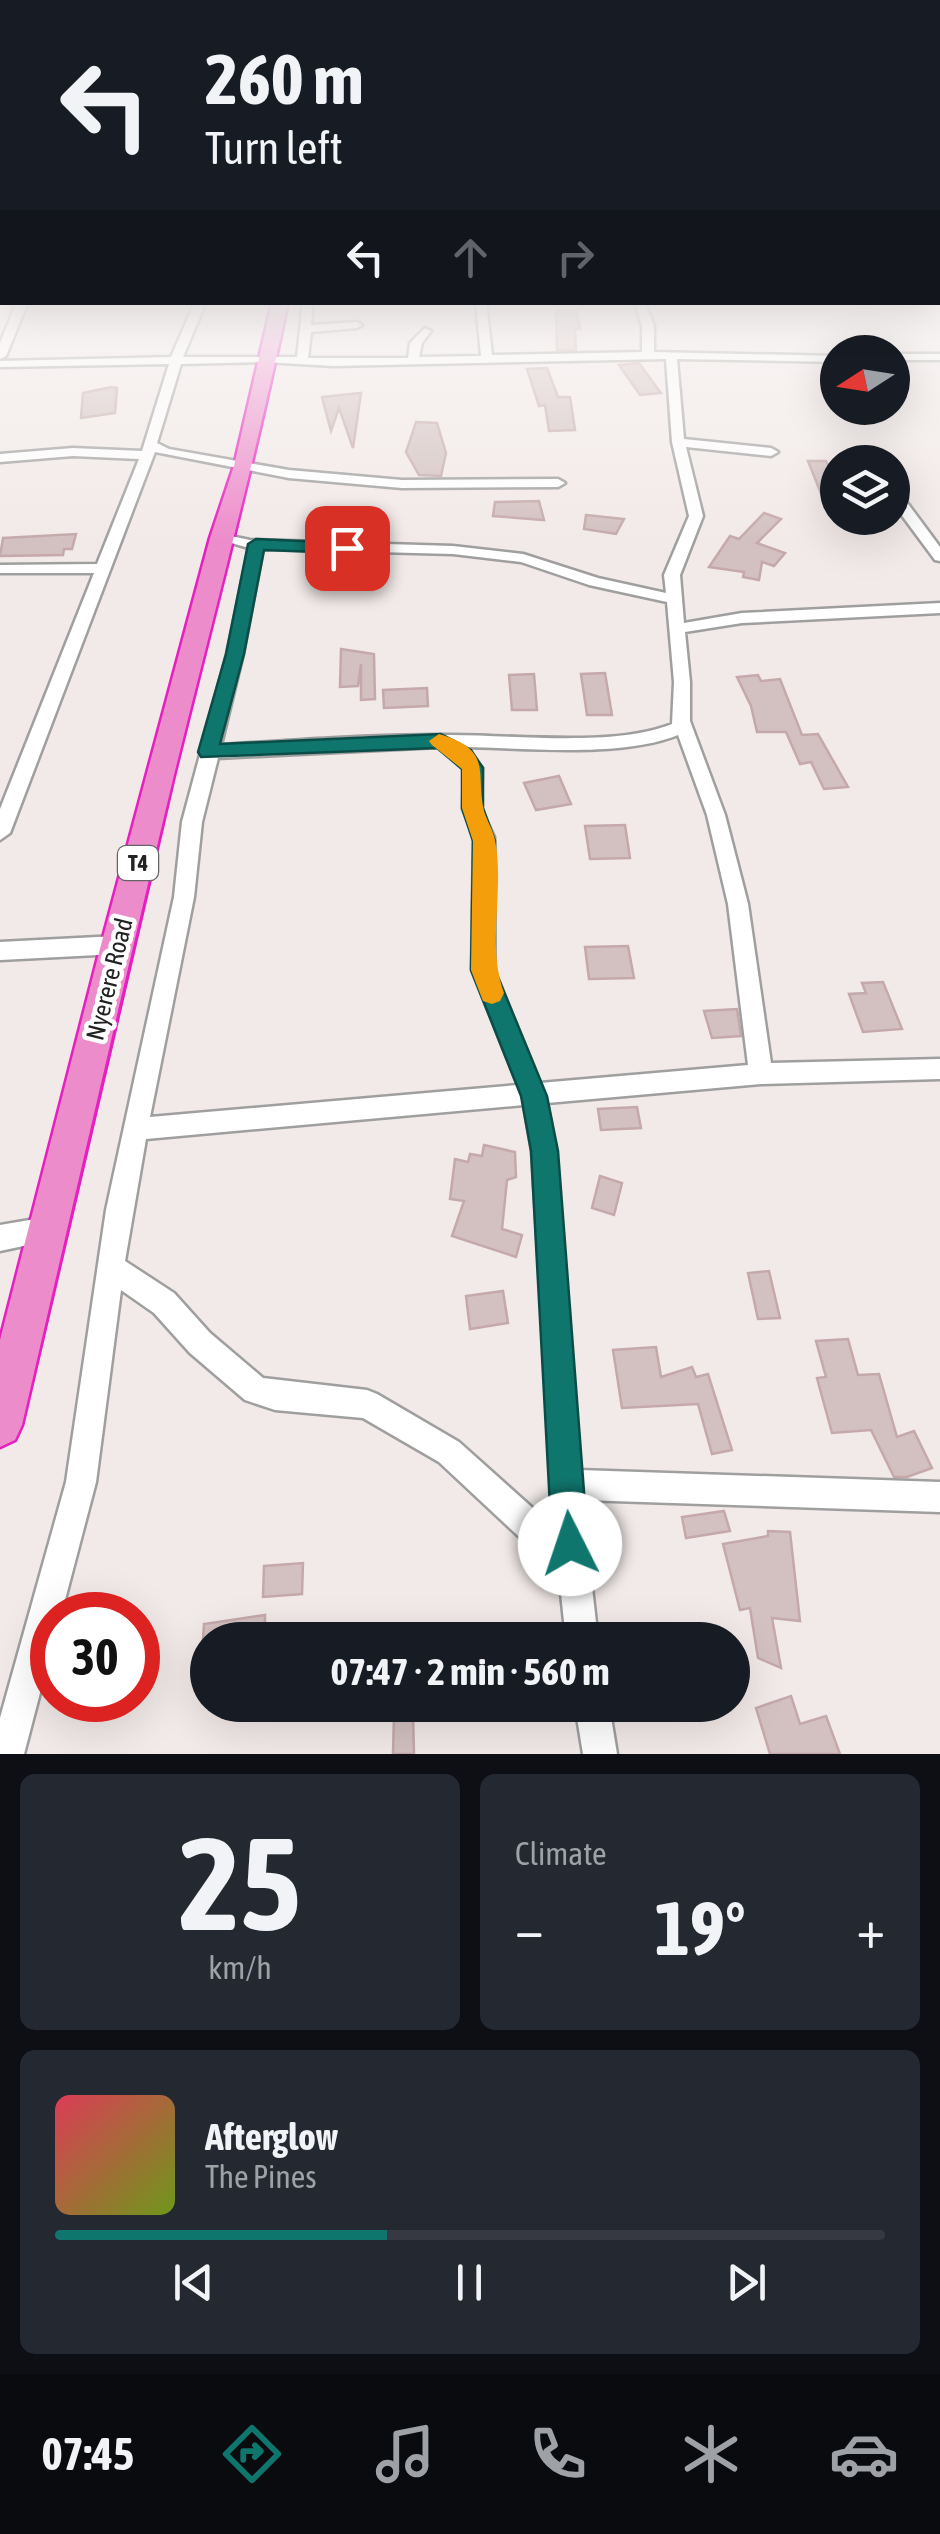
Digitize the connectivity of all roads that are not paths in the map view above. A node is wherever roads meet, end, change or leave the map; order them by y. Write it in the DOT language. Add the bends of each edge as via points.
graph roads {
  1 [pos="171,377"];
  2 [pos="261,377"];
  3 [pos="676,377"];
  4 [pos="678,442"];
  5 [pos="148,449"];
  6 [pos="771,452"];
  7 [pos="0,458"];
  8 [pos="244,466"];
  9 [pos="558,483"];
  10 [pos="910,516"];
  11 [pos="221,538"];
  12 [pos="256,544"];
  13 [pos="940,557"];
  14 [pos="101,568"];
  15 [pos="0,569"];
  16 [pos="673,599"];
  17 [pos="940,608"];
  18 [pos="677,628"];
  19 [pos="683,724"];
  20 [pos="441,740"];
  21 [pos="208,752"];
  22 [pos="0,832"];
  23 [pos="117,944"];
  24 [pos="0,950"];
  25 [pos="940,1070"];
  26 [pos="761,1074"];
  27 [pos="534,1096"];
  28 [pos="135,1128"];
  29 [pos="47,1230"];
  30 [pos="0,1238"];
  31 [pos="111,1267"];
  32 [pos="0,1424"];
  33 [pos="566,1484"];
  34 [pos="940,1497"];
  35 [pos="572,1574"];
  36 [pos="579,1622"];
  37 [pos="595,1722"];
  38 [pos="7,1754"];
  39 [pos="600,1754"];
  1 -- 5 [label="street"];
  2 -- 8 [label="highway, Nyerere Road / T4"];
  3 -- 4 [label="street"];
  4 -- 6 [label="street"];
  4 -- 16 [label="street" via="696,521 673,568"];
  5 -- 7 [label="street"];
  5 -- 8 [label="street"];
  5 -- 14 [label="street"];
  8 -- 9 [label="street" via="402,484"];
  8 -- 11 [label="highway, Nyerere Road / T4"];
  10 -- 13 [label="street"];
  11 -- 12 [label="street"];
  11 -- 23 [label="highway, Nyerere Road / T4"];
  12 -- 16 [label="street" via="523,558"];
  12 -- 21 [label="street"];
  14 -- 15 [label="street"];
  14 -- 22 [label="street"];
  16 -- 18 [label="street"];
  17 -- 18 [label="street" via="742,618"];
  18 -- 19 [label="street"];
  19 -- 20 [label="street" via="636,740"];
  19 -- 26 [label="street" via="738,904"];
  20 -- 21 [label="street"];
  20 -- 27 [label="street" via="473,768 472,808 484,841 483,970"];
  21 -- 28 [label="street"];
  23 -- 24 [label="street"];
  23 -- 29 [label="highway, Nyerere Road / T4"];
  25 -- 26 [label="street"];
  26 -- 27 [label="street"];
  27 -- 28 [label="street"];
  27 -- 33 [label="street" via="550,1198"];
  28 -- 31 [label="street"];
  29 -- 30 [label="street"];
  29 -- 32 [label="highway, Nyerere Road / T4"];
  31 -- 35 [label="street" via="164,1303 265,1395 367,1404 448,1452 541,1536"];
  31 -- 38 [label="street" via="81,1482"];
  33 -- 34 [label="street"];
  33 -- 35 [label="street"];
  35 -- 36 [label="street"];
  37 -- 39 [label="street"];
}
